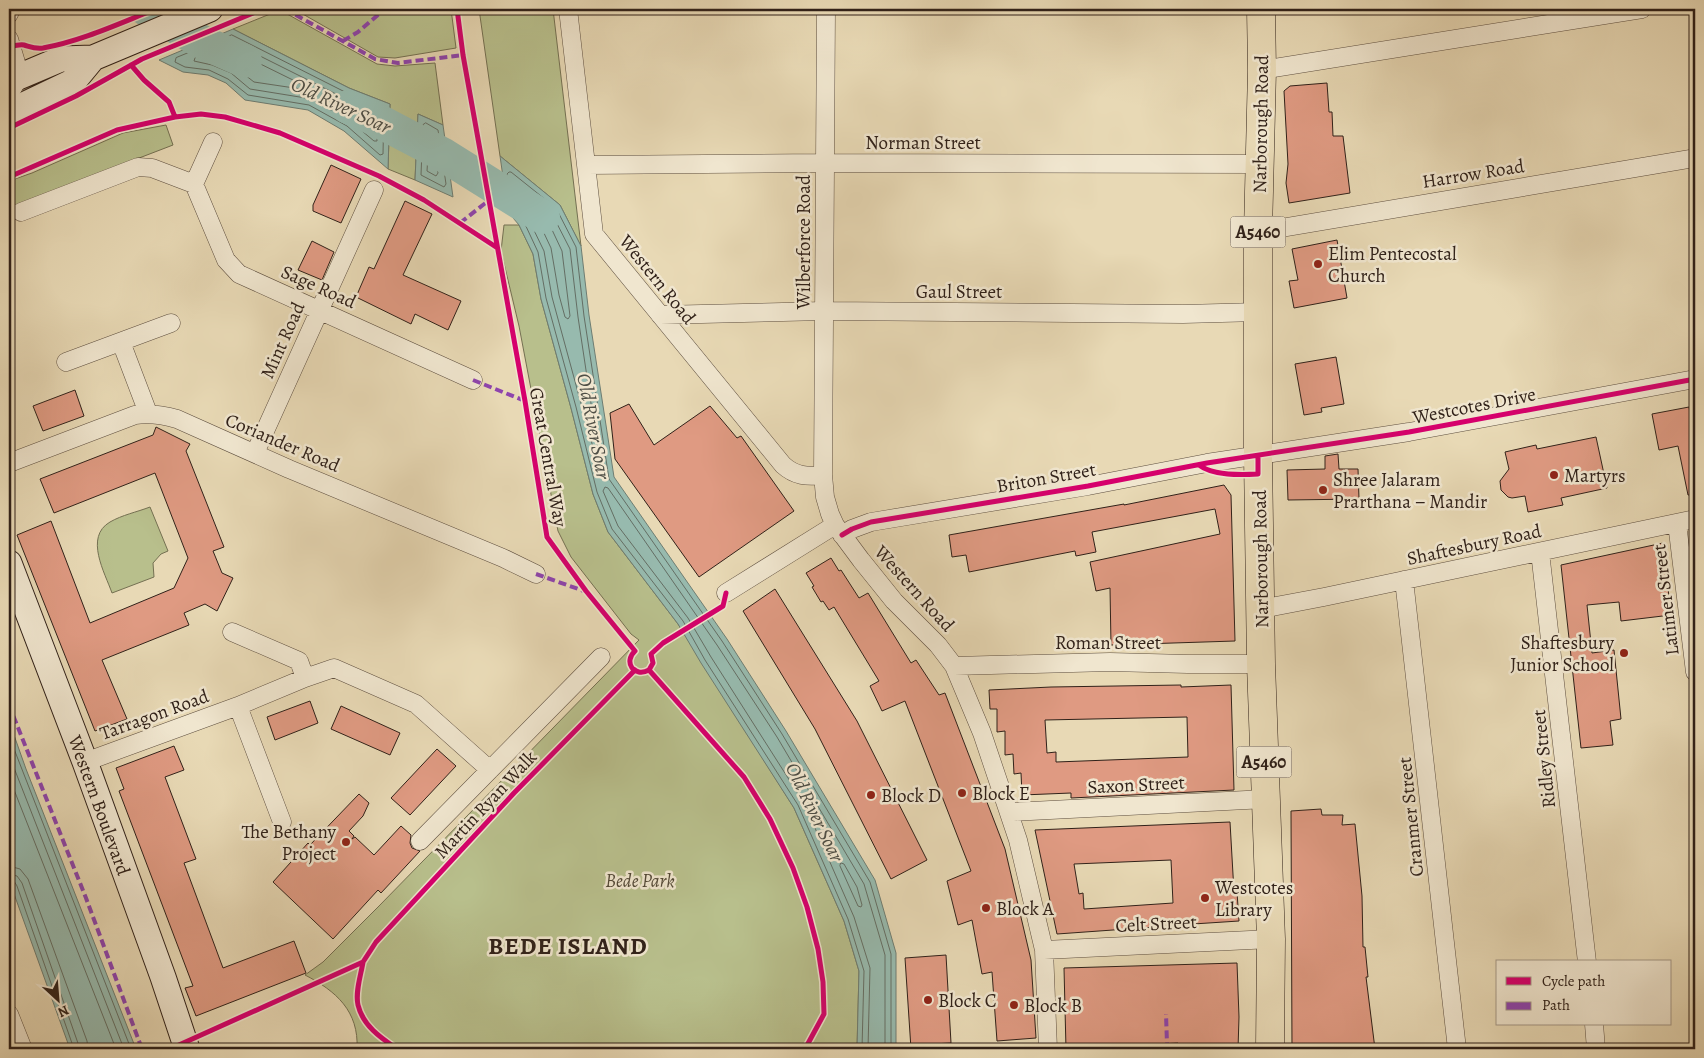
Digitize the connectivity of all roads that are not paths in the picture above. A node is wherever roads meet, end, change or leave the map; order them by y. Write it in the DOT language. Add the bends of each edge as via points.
graph roads {
  1 [pos="11,9"];
  2 [pos="210,9"];
  3 [pos="568,9"];
  4 [pos="826,9"];
  5 [pos="1262,9"];
  6 [pos="1642,9"];
  7 [pos="9,14"];
  8 [pos="9,39"];
  9 [pos="93,58"];
  10 [pos="1262,70"];
  11 [pos="13,84"];
  12 [pos="9,112"];
  13 [pos="213,142"];
  14 [pos="1695,158"];
  15 [pos="825,163"];
  16 [pos="1259,164"];
  17 [pos="587,165"];
  18 [pos="194,184"];
  19 [pos="374,190"];
  20 [pos="21,212"];
  21 [pos="1258,232"];
  22 [pos="319,309"];
  23 [pos="824,311"];
  24 [pos="1259,312"];
  25 [pos="660,315"];
  26 [pos="171,323"];
  27 [pos="120,342"];
  28 [pos="66,362"];
  29 [pos="1695,379"];
  30 [pos="473,380"];
  31 [pos="148,413"];
  32 [pos="255,453"];
  33 [pos="1258,456"];
  34 [pos="9,463"];
  35 [pos="823,475"];
  36 [pos="1695,519"];
  37 [pos="1677,523"];
  38 [pos="838,530"];
  39 [pos="1540,552"];
  40 [pos="9,563"];
  41 [pos="536,574"];
  42 [pos="1404,580"];
  43 [pos="726,593"];
  44 [pos="1261,609"];
  45 [pos="232,632"];
  46 [pos="601,657"];
  47 [pos="1262,664"];
  48 [pos="954,666"];
  49 [pos="1695,672"];
  50 [pos="305,678"];
  51 [pos="238,706"];
  52 [pos="85,762"];
  53 [pos="490,770"];
  54 [pos="1266,799"];
  55 [pos="1009,812"];
  56 [pos="282,822"];
  57 [pos="420,841"];
  58 [pos="1271,939"];
  59 [pos="1044,950"];
  60 [pos="1587,960"];
  61 [pos="9,1014"];
  62 [pos="1594,1026"];
  63 [pos="22,1049"];
  64 [pos="187,1049"];
  65 [pos="1048,1049"];
  66 [pos="1270,1049"];
  67 [pos="1457,1049"];
  68 [pos="1596,1049"];
  1 -- 7 [label="street"];
  2 -- 9 [label="street"];
  3 -- 17 [label="street, Western Road"];
  4 -- 15 [label="street, Wilberforce Road"];
  5 -- 10 [label="main road, Narborough Road / A5460"];
  6 -- 10 [label="street"];
  8 -- 11 [label="street"];
  9 -- 11 [label="street" via="61,59"];
  9 -- 12 [label="street" via="74,81"];
  10 -- 16 [label="main road, Narborough Road / A5460"];
  13 -- 18 [label="street"];
  14 -- 21 [label="street, Harrow Road"];
  15 -- 16 [label="street, Norman Street"];
  15 -- 17 [label="street, Norman Street"];
  15 -- 23 [label="street, Wilberforce Road"];
  16 -- 21 [label="main road, Narborough Road / A5460"];
  17 -- 25 [label="street, Western Road" via="594,234"];
  18 -- 20 [label="street" via="152,168 138,167"];
  18 -- 22 [label="street, Sage Road" via="226,260 239,274"];
  19 -- 22 [label="street, Mint Road"];
  21 -- 24 [label="main road, Narborough Road / A5460"];
  22 -- 30 [label="street, Sage Road"];
  22 -- 32 [label="street, Mint Road"];
  23 -- 24 [label="street, Gaul Street"];
  23 -- 25 [label="street, Gaul Street"];
  23 -- 35 [label="street, Wilberforce Road"];
  24 -- 33 [label="main road, Narborough Road / A5460"];
  25 -- 35 [label="street, Western Road" via="790,472"];
  26 -- 27 [label="street"];
  27 -- 28 [label="street"];
  27 -- 31 [label="street"];
  29 -- 33 [label="street, Westcotes Drive" via="1409,432"];
  31 -- 32 [label="street, Coriander Road" via="177,419"];
  31 -- 34 [label="street, Coriander Road" via="135,415"];
  32 -- 41 [label="street, Coriander Road"];
  33 -- 38 [label="street, Briton Street"];
  33 -- 44 [label="main road, Narborough Road / A5460"];
  35 -- 38 [label="street, Western Road" via="825,497"];
  36 -- 37 [label="street, Shaftesbury Road"];
  37 -- 39 [label="street, Shaftesbury Road"];
  37 -- 49 [label="street, Latimer Street"];
  38 -- 43 [label="street, Briton Street"];
  38 -- 48 [label="street, Western Road" via="894,601"];
  39 -- 42 [label="street, Shaftesbury Road"];
  39 -- 60 [label="street, Ridley Street"];
  40 -- 52 [label="street, Western Boulevard"];
  42 -- 44 [label="street, Shaftesbury Road"];
  42 -- 67 [label="street, Cranmer Street"];
  44 -- 47 [label="main road, Narborough Road / A5460"];
  45 -- 50 [label="street" via="299,661"];
  46 -- 53 [label="street"];
  47 -- 48 [label="street, Roman Street" via="1110,662"];
  47 -- 54 [label="main road, Narborough Road / A5460"];
  48 -- 55 [label="street, Western Road" via="982,733"];
  50 -- 51 [label="street, Tarragon Road"];
  50 -- 53 [label="street, Tarragon Road" via="334,668 416,704"];
  51 -- 52 [label="street, Tarragon Road"];
  51 -- 56 [label="street, Tarragon Road"];
  52 -- 64 [label="street, Western Boulevard"];
  53 -- 57 [label="street"];
  54 -- 55 [label="street, Saxon Street"];
  54 -- 58 [label="main road, Narborough Road / A5460"];
  55 -- 59 [label="street, Western Road"];
  58 -- 59 [label="street, Celt Street"];
  58 -- 66 [label="main road, Narborough Road / A5460"];
  59 -- 65 [label="street, Western Road"];
  61 -- 63 [label="street"];
  62 -- 68 [label="street"];
}
